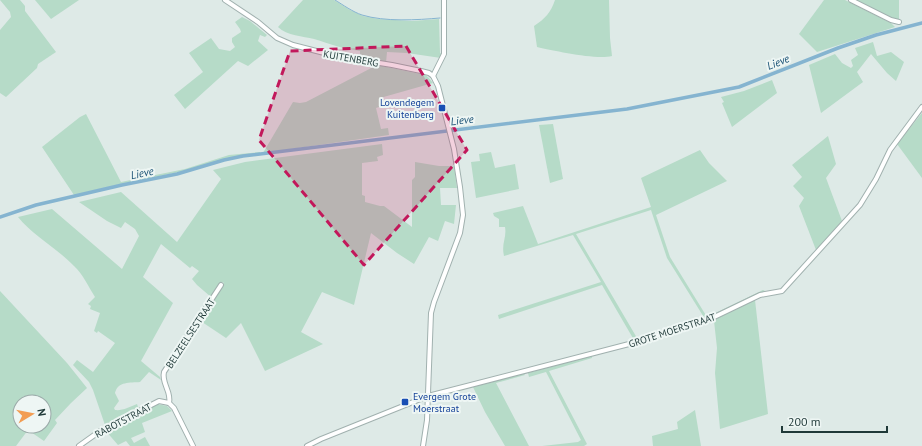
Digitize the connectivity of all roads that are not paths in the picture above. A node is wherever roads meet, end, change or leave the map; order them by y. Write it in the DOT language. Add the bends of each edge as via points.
graph roads {
  1 [pos="225,0"];
  2 [pos="444,0"];
  3 [pos="851,0"];
  4 [pos="899,22"];
  5 [pos="433,76"];
  6 [pos="922,108"];
  7 [pos="221,285"];
  8 [pos="428,396"];
  9 [pos="169,404"];
  10 [pos="79,446"];
  11 [pos="193,446"];
  12 [pos="307,446"];
  13 [pos="423,446"];
  1 -- 5 [label="street, KUITENBERG" via="277,38 293,45 336,56 421,71"];
  2 -- 5 [label="street" via="444,54"];
  3 -- 4 [label="street"];
  5 -- 8 [label="street" via="438,86 457,163 462,226 431,313"];
  6 -- 8 [label="street, GROTE MOERSTRAAT" via="890,150 860,205 782,291 760,295 708,320 629,344"];
  7 -- 9 [label="street, BELZEELSESTRAAT" via="164,372 163,377 170,395"];
  8 -- 12 [label="street, GROTE MOERSTRAAT"];
  8 -- 13 [label="street"];
  9 -- 10 [label="street, RABOTSTRAAT" via="156,402 100,431"];
  9 -- 11 [label="street, BELZEELSESTRAAT" via="174,408"];
}
